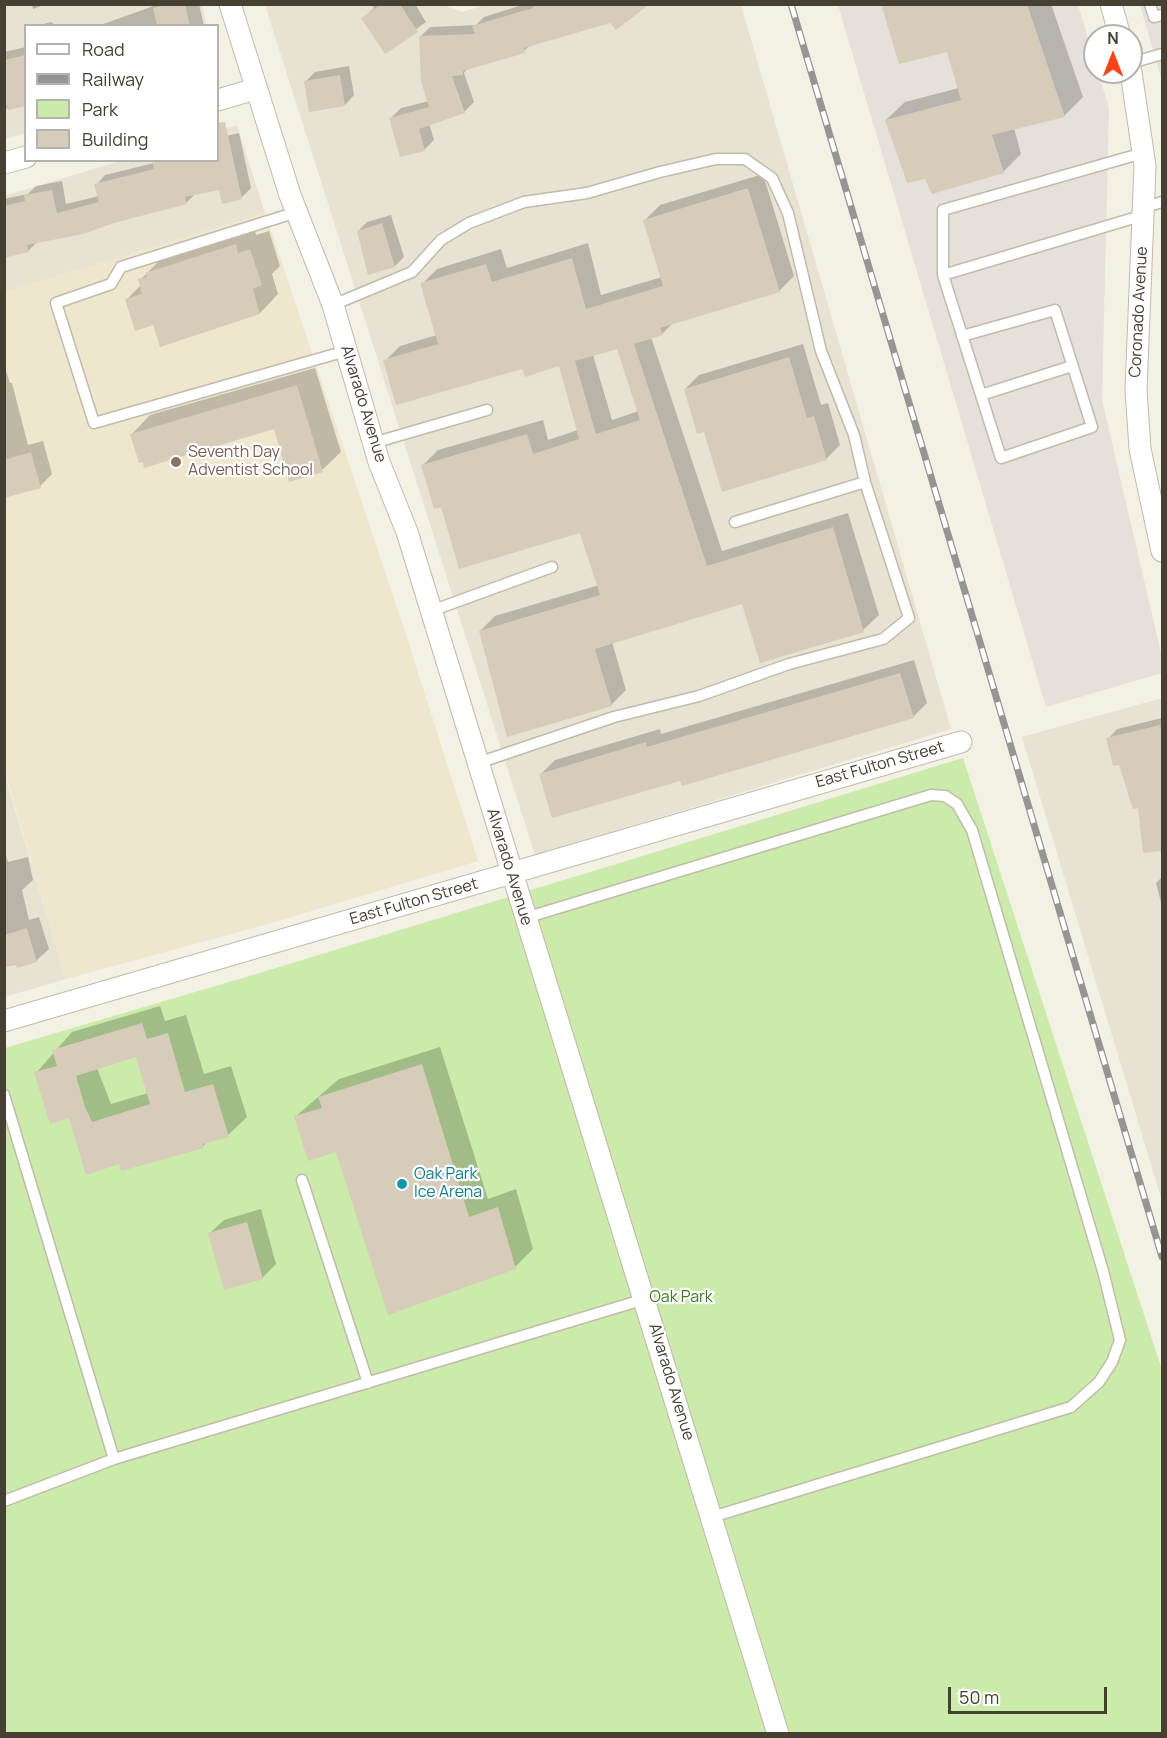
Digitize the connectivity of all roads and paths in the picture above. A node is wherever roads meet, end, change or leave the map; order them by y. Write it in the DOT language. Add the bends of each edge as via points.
graph roads {
  1 [pos="230,4"];
  2 [pos="1111,4"];
  3 [pos="1150,4"];
  4 [pos="1162,15"];
  5 [pos="1117,24"];
  6 [pos="1162,54"];
  7 [pos="1143,60"];
  8 [pos="1133,84"];
  9 [pos="255,89"];
  10 [pos="219,100"];
  11 [pos="1143,153"];
  12 [pos="24,158"];
  13 [pos="4,163"];
  14 [pos="1151,208"];
  15 [pos="297,212"];
  16 [pos="943,274"];
  17 [pos="333,304"];
  18 [pos="962,336"];
  19 [pos="346,351"];
  20 [pos="1072,366"];
  21 [pos="981,395"];
  22 [pos="488,410"];
  23 [pos="373,443"];
  24 [pos="865,482"];
  25 [pos="1158,518"];
  26 [pos="735,522"];
  27 [pos="1162,551"];
  28 [pos="552,567"];
  29 [pos="431,611"];
  30 [pos="961,742"];
  31 [pos="478,763"];
  32 [pos="511,874"];
  33 [pos="525,918"];
  34 [pos="4,1021"];
  35 [pos="4,1095"];
  36 [pos="302,1180"];
  37 [pos="646,1299"];
  38 [pos="368,1383"];
  39 [pos="114,1460"];
  40 [pos="4,1501"];
  41 [pos="712,1517"];
  42 [pos="778,1734"];
  1 -- 9 [label="street, Alvarado Avenue"];
  2 -- 5 [label="street"];
  3 -- 4 [label="lane" via="1154,17"];
  6 -- 7 [label="lane"];
  8 -- 11 [label="street, Coronado Avenue"];
  9 -- 10 [label="street"];
  9 -- 15 [label="street, Alvarado Avenue"];
  11 -- 14 [label="street, Coronado Avenue"];
  11 -- 16 [label="lane" via="943,210"];
  12 -- 13 [label="street"];
  14 -- 16 [label="lane"];
  14 -- 25 [label="street, Coronado Avenue" via="1136,390 1140,449"];
  15 -- 17 [label="street, Alvarado Avenue"];
  15 -- 19 [label="lane" via="121,267 111,284 56,303 94,423"];
  16 -- 18 [label="lane"];
  17 -- 19 [label="street, Alvarado Avenue"];
  17 -- 24 [label="lane" via="412,272 441,240 469,223 524,202 587,193 716,159 745,159 772,178 788,213 821,351 854,435"];
  18 -- 20 [label="lane" via="1055,310"];
  18 -- 21 [label="lane"];
  19 -- 23 [label="street, Alvarado Avenue"];
  20 -- 21 [label="lane"];
  20 -- 21 [label="lane" via="1092,427 1000,458"];
  22 -- 23 [label="lane"];
  23 -- 29 [label="street, Alvarado Avenue" via="407,532"];
  24 -- 26 [label="lane"];
  24 -- 31 [label="lane" via="909,618 883,639 789,663 699,696 614,717"];
  25 -- 27 [label="street, Coronado Avenue"];
  28 -- 29 [label="lane"];
  29 -- 31 [label="street, Alvarado Avenue"];
  30 -- 32 [label="street, East Fulton Street"];
  31 -- 32 [label="street, Alvarado Avenue"];
  32 -- 33 [label="street, Alvarado Avenue"];
  32 -- 34 [label="street, East Fulton Street"];
  33 -- 37 [label="street, Alvarado Avenue"];
  33 -- 41 [label="lane" via="918,798 945,796 957,804 972,830 1103,1271 1120,1340 1112,1362 1099,1382 1071,1407"];
  35 -- 39 [label="lane"];
  36 -- 38 [label="lane"];
  37 -- 38 [label="lane"];
  37 -- 41 [label="street, Alvarado Avenue"];
  38 -- 39 [label="lane"];
  39 -- 40 [label="lane"];
  41 -- 42 [label="street, Alvarado Avenue"];
}
